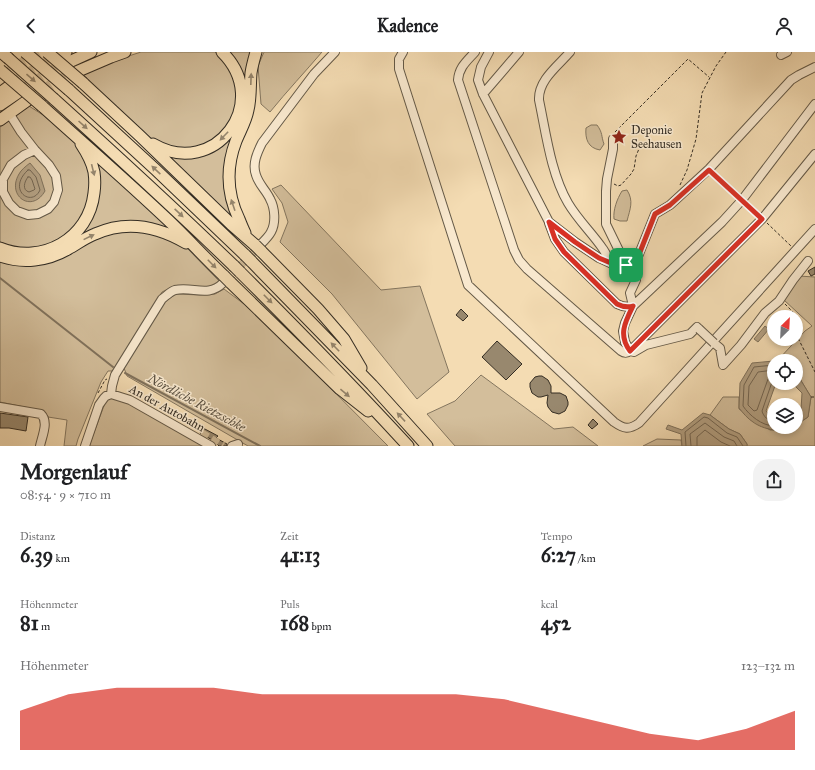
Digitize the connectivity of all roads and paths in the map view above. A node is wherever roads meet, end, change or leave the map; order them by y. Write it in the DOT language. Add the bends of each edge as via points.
graph roads {
  1 [pos="26,52"];
  2 [pos="47,52"];
  3 [pos="91,52"];
  4 [pos="126,52"];
  5 [pos="222,52"];
  6 [pos="256,52"];
  7 [pos="335,52"];
  8 [pos="403,52"];
  9 [pos="475,52"];
  10 [pos="489,52"];
  11 [pos="519,52"];
  12 [pos="570,52"];
  13 [pos="726,52"];
  14 [pos="4,55"];
  15 [pos="64,57"];
  16 [pos="815,67"];
  17 [pos="76,72"];
  18 [pos="1,75"];
  19 [pos="710,78"];
  20 [pos="0,93"];
  21 [pos="483,94"];
  22 [pos="28,100"];
  23 [pos="815,104"];
  24 [pos="0,106"];
  25 [pos="9,113"];
  26 [pos="0,120"];
  27 [pos="75,136"];
  28 [pos="140,136"];
  29 [pos="613,139"];
  30 [pos="642,144"];
  31 [pos="35,150"];
  32 [pos="815,154"];
  33 [pos="709,170"];
  34 [pos="607,179"];
  35 [pos="679,190"];
  36 [pos="742,200"];
  37 [pos="762,219"];
  38 [pos="549,222"];
  39 [pos="815,229"];
  40 [pos="257,245"];
  41 [pos="0,248"];
  42 [pos="796,250"];
  43 [pos="200,252"];
  44 [pos="0,256"];
  45 [pos="808,261"];
  46 [pos="610,263"];
  47 [pos="629,265"];
  48 [pos="226,280"];
  49 [pos="779,301"];
  50 [pos="633,306"];
  51 [pos="791,310"];
  52 [pos="717,346"];
  53 [pos="802,346"];
  54 [pos="630,351"];
  55 [pos="736,351"];
  56 [pos="815,372"];
  57 [pos="372,385"];
  58 [pos="111,394"];
  59 [pos="811,397"];
  60 [pos="815,397"];
  61 [pos="0,407"];
  62 [pos="394,431"];
  63 [pos="40,446"];
  64 [pos="85,446"];
  65 [pos="211,446"];
  66 [pos="408,446"];
  67 [pos="427,446"];
  57 -- 1 [label="highway, one-way, bridge" via="248,258"];
  2 -- 28 [label="highway, bridge"];
  3 -- 15 [label="highway"];
  4 -- 17 [label="highway"];
  5 -- 28 [label="highway, one-way" via="237,73 242,88 241,107 237,118 223,139 208,149 188,154 161,149"];
  40 -- 6 [label="highway, one-way" via="244,230 231,200 229,182 232,154 248,111 251,72"];
  7 -- 40 [label="street" via="314,74 262,143 257,154 254,164 256,175 274,209 272,232"];
  8 -- 42 [label="street" via="399,59 399,69 468,285 620,427 633,427 638,423"];
  9 -- 54 [label="street" via="463,65 458,80 519,260 621,351"];
  10 -- 21 [label="street" via="478,80"];
  11 -- 21 [label="street"];
  12 -- 46 [label="street" via="543,83 539,100 561,187 568,203 604,250"];
  13 -- 19 [label="path"];
  14 -- 62 [label="highway, one-way, bridge" via="129,166 237,269"];
  16 -- 33 [label="street" via="791,80"];
  18 -- 27 [label="highway, bridge" via="42,106"];
  19 -- 29 [label="path" via="688,59 625,121"];
  19 -- 35 [label="path" via="702,93 696,139"];
  20 -- 24 [label="highway" via="15,89"];
  21 -- 38 [label="street"];
  22 -- 25 [label="highway"];
  23 -- 36 [label="street"];
  25 -- 26 [label="highway"];
  25 -- 31 [label="street"];
  27 -- 41 [label="highway, one-way" via="89,158 95,180 92,205 82,224 65,242 41,252 23,253"];
  27 -- 43 [label="highway" via="146,199"];
  28 -- 40 [label="highway" via="231,224"];
  29 -- 34 [label="street"];
  30 -- 34 [label="path" via="636,156 634,169 621,185 618,186"];
  31 -- 31 [label="street" via="56,176 58,190 54,202 48,209 28,215 17,211 8,203 3,192 3,179 11,165"];
  32 -- 37 [label="street"];
  33 -- 36 [label="path"];
  33 -- 47 [label="street" via="670,205 655,214 637,259"];
  34 -- 47 [label="street" via="606,224"];
  36 -- 37 [label="path"];
  36 -- 50 [label="street"];
  37 -- 42 [label="path"];
  37 -- 54 [label="street"];
  38 -- 46 [label="street" via="575,242"];
  38 -- 50 [label="street" via="559,246 617,304 628,308"];
  39 -- 42 [label="street"];
  40 -- 57 [label="highway" via="344,339"];
  44 -- 43 [label="highway, one-way" via="23,261 50,257 102,231 135,226 166,232"];
  43 -- 48 [label="highway, one-way"];
  45 -- 49 [label="street"];
  46 -- 47 [label="street" via="618,266"];
  47 -- 50 [label="street" via="636,276 630,293"];
  48 -- 58 [label="street" via="212,290 174,291 162,298 115,374"];
  48 -- 62 [label="highway, one-way" via="340,389"];
  49 -- 51 [label="path"];
  49 -- 55 [label="street" via="766,313"];
  50 -- 54 [label="street" via="623,331"];
  52 -- 54 [label="street, bridge" via="697,327 690,334 646,345 634,352"];
  52 -- 55 [label="street"];
  52 -- 55 [label="street" via="723,364"];
  53 -- 56 [label="path"];
  67 -- 57 [label="highway, one-way"];
  58 -- 64 [label="street" via="99,405"];
  58 -- 65 [label="street, An der Autobahn" via="130,400"];
  59 -- 60 [label="path"];
  61 -- 63 [label="street" via="41,414 45,422"];
  62 -- 66 [label="highway"];
}
